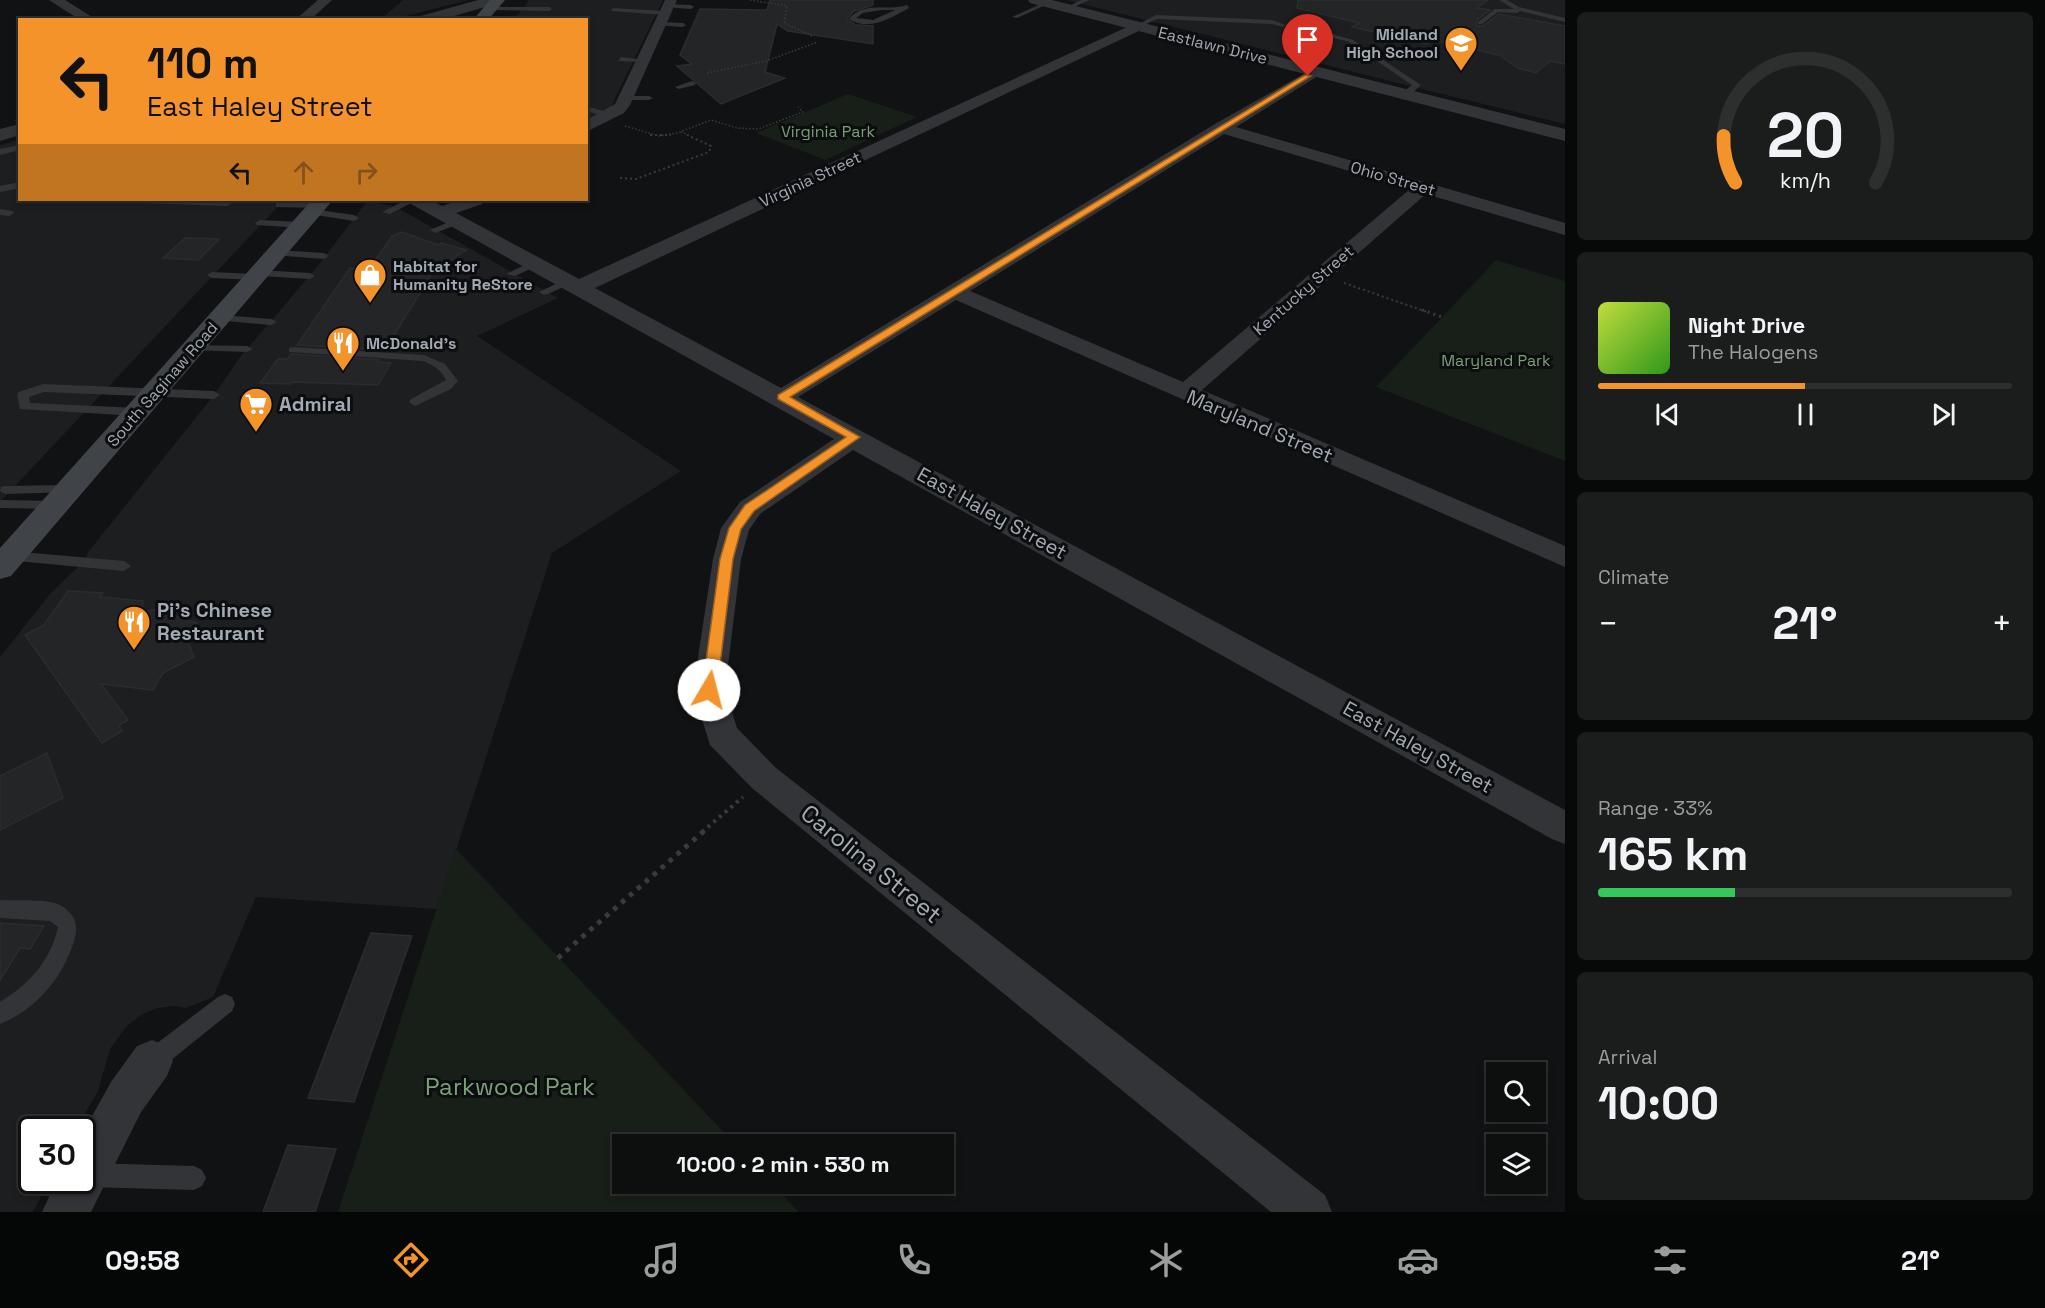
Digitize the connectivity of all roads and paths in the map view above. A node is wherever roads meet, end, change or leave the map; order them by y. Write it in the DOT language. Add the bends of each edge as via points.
graph roads {
  1 [pos="55,0"];
  2 [pos="302,0"];
  3 [pos="750,0"];
  4 [pos="1086,0"];
  5 [pos="1502,0"];
  6 [pos="1041,2"];
  7 [pos="322,3"];
  8 [pos="691,7"];
  9 [pos="1068,8"];
  10 [pos="489,9"];
  11 [pos="549,9"];
  12 [pos="613,10"];
  13 [pos="665,11"];
  14 [pos="1535,14"];
  15 [pos="516,17"];
  16 [pos="1015,17"];
  17 [pos="87,18"];
  18 [pos="303,18"];
  19 [pos="434,18"];
  20 [pos="1565,20"];
  21 [pos="1480,23"];
  22 [pos="860,24"];
  23 [pos="683,25"];
  24 [pos="1283,25"];
  25 [pos="1138,26"];
  26 [pos="812,36"];
  27 [pos="1332,36"];
  28 [pos="818,42"];
  29 [pos="621,59"];
  30 [pos="642,60"];
  31 [pos="1316,71"];
  32 [pos="706,73"];
  33 [pos="692,83"];
  34 [pos="679,87"];
  35 [pos="1406,94"];
  36 [pos="625,98"];
  37 [pos="649,98"];
  38 [pos="798,106"];
  39 [pos="588,109"];
  40 [pos="612,118"];
  41 [pos="588,126"];
  42 [pos="1221,128"];
  43 [pos="681,132"];
  44 [pos="1565,135"];
  45 [pos="4,136"];
  46 [pos="18,146"];
  47 [pos="620,178"];
  48 [pos="18,187"];
  49 [pos="1423,187"];
  50 [pos="3,191"];
  51 [pos="170,201"];
  52 [pos="410,201"];
  53 [pos="419,201"];
  54 [pos="474,201"];
  55 [pos="227,203"];
  56 [pos="279,205"];
  57 [pos="313,211"];
  58 [pos="387,212"];
  59 [pos="354,218"];
  60 [pos="445,221"];
  61 [pos="260,224"];
  62 [pos="1565,229"];
  63 [pos="277,253"];
  64 [pos="324,256"];
  65 [pos="212,275"];
  66 [pos="257,275"];
  67 [pos="1320,275"];
  68 [pos="309,276"];
  69 [pos="564,287"];
  70 [pos="955,292"];
  71 [pos="1442,317"];
  72 [pos="220,318"];
  73 [pos="271,322"];
  74 [pos="194,348"];
  75 [pos="247,349"];
  76 [pos="293,350"];
  77 [pos="156,391"];
  78 [pos="1184,393"];
  79 [pos="214,394"];
  80 [pos="782,397"];
  81 [pos="415,402"];
  82 [pos="138,412"];
  83 [pos="854,437"];
  84 [pos="6,490"];
  85 [pos="62,497"];
  86 [pos="0,504"];
  87 [pos="1565,557"];
  88 [pos="5,562"];
  89 [pos="124,566"];
  90 [pos="764,778"];
  91 [pos="1565,828"];
  92 [pos="0,909"];
  93 [pos="558,957"];
  94 [pos="225,1004"];
  95 [pos="0,1014"];
  96 [pos="152,1061"];
  97 [pos="96,1155"];
  98 [pos="194,1178"];
  99 [pos="96,1191"];
  100 [pos="1308,1212"];
  1 -- 17 [label="street"];
  2 -- 7 [label="street"];
  3 -- 26 [label="path" via="787,6 784,23"];
  4 -- 9 [label="lane"];
  5 -- 14 [label="lane"];
  6 -- 9 [label="street, Eastlawn Drive"];
  6 -- 16 [label="lane"];
  7 -- 18 [label="street"];
  8 -- 13 [label="lane"];
  9 -- 25 [label="street, Eastlawn Drive"];
  10 -- 11 [label="lane"];
  10 -- 15 [label="lane"];
  10 -- 19 [label="street"];
  12 -- 13 [label="lane"];
  13 -- 23 [label="lane"];
  13 -- 30 [label="street"];
  14 -- 20 [label="lane"];
  14 -- 21 [label="lane" via="1497,10"];
  22 -- 22 [label="lane" via="878,22 905,8 874,9 852,16"];
  24 -- 25 [label="lane" via="1156,17"];
  25 -- 31 [label="street, Eastlawn Drive"];
  25 -- 69 [label="street, Virginia Street"];
  27 -- 35 [label="lane" via="1351,41 1417,85"];
  28 -- 32 [label="path" via="766,61"];
  29 -- 30 [label="lane"];
  30 -- 36 [label="street"];
  31 -- 35 [label="street, Eastlawn Drive"];
  31 -- 42 [label="street"];
  33 -- 34 [label="lane"];
  35 -- 44 [label="street, Eastlawn Drive"];
  36 -- 37 [label="lane"];
  36 -- 40 [label="street"];
  38 -- 43 [label="path" via="803,112 765,129 731,128 711,120"];
  39 -- 40 [label="lane"];
  40 -- 41 [label="street"];
  40 -- 43 [label="path" via="646,135"];
  42 -- 49 [label="street, Ohio Street"];
  42 -- 70 [label="street"];
  43 -- 47 [label="path" via="711,146 708,152 636,179"];
  45 -- 46 [label="lane"];
  48 -- 50 [label="lane"];
  49 -- 62 [label="street, Ohio Street"];
  49 -- 67 [label="street, Kentucky Street"];
  51 -- 55 [label="lane"];
  52 -- 58 [label="lane"];
  53 -- 60 [label="street, East Haley Street"];
  54 -- 60 [label="street"];
  56 -- 57 [label="lane"];
  57 -- 59 [label="lane"];
  57 -- 61 [label="lane"];
  57 -- 63 [label="main road, South Saginaw Road"];
  60 -- 69 [label="street, East Haley Street" via="523,269"];
  63 -- 64 [label="lane"];
  63 -- 66 [label="main road, South Saginaw Road"];
  65 -- 66 [label="lane"];
  66 -- 68 [label="lane"];
  66 -- 72 [label="main road, South Saginaw Road"];
  67 -- 71 [label="path"];
  67 -- 78 [label="street, Kentucky Street"];
  69 -- 80 [label="street, East Haley Street"];
  70 -- 78 [label="street, Maryland Street"];
  70 -- 80 [label="street"];
  72 -- 73 [label="lane"];
  72 -- 74 [label="main road, South Saginaw Road"];
  74 -- 75 [label="lane"];
  74 -- 77 [label="main road, South Saginaw Road"];
  76 -- 81 [label="lane" via="424,358 435,362 452,381"];
  77 -- 79 [label="lane"];
  77 -- 82 [label="main road, South Saginaw Road"];
  77 -- 82 [label="lane" via="43,388 22,395 24,406"];
  78 -- 87 [label="street, Maryland Street"];
  80 -- 83 [label="street, East Haley Street"];
  82 -- 85 [label="main road, South Saginaw Road"];
  83 -- 90 [label="street, Carolina Street" via="750,508 735,528 709,690 722,735"];
  83 -- 91 [label="street, East Haley Street"];
  84 -- 85 [label="lane"];
  85 -- 86 [label="lane"];
  85 -- 88 [label="main road, South Saginaw Road"];
  88 -- 89 [label="lane"];
  90 -- 93 [label="path"];
  90 -- 100 [label="street, Carolina Street"];
  92 -- 95 [label="lane" via="54,912 68,924 65,945 48,978 24,1000"];
  94 -- 96 [label="lane"];
  96 -- 97 [label="street" via="126,1097"];
  98 -- 99 [label="lane"];
}
